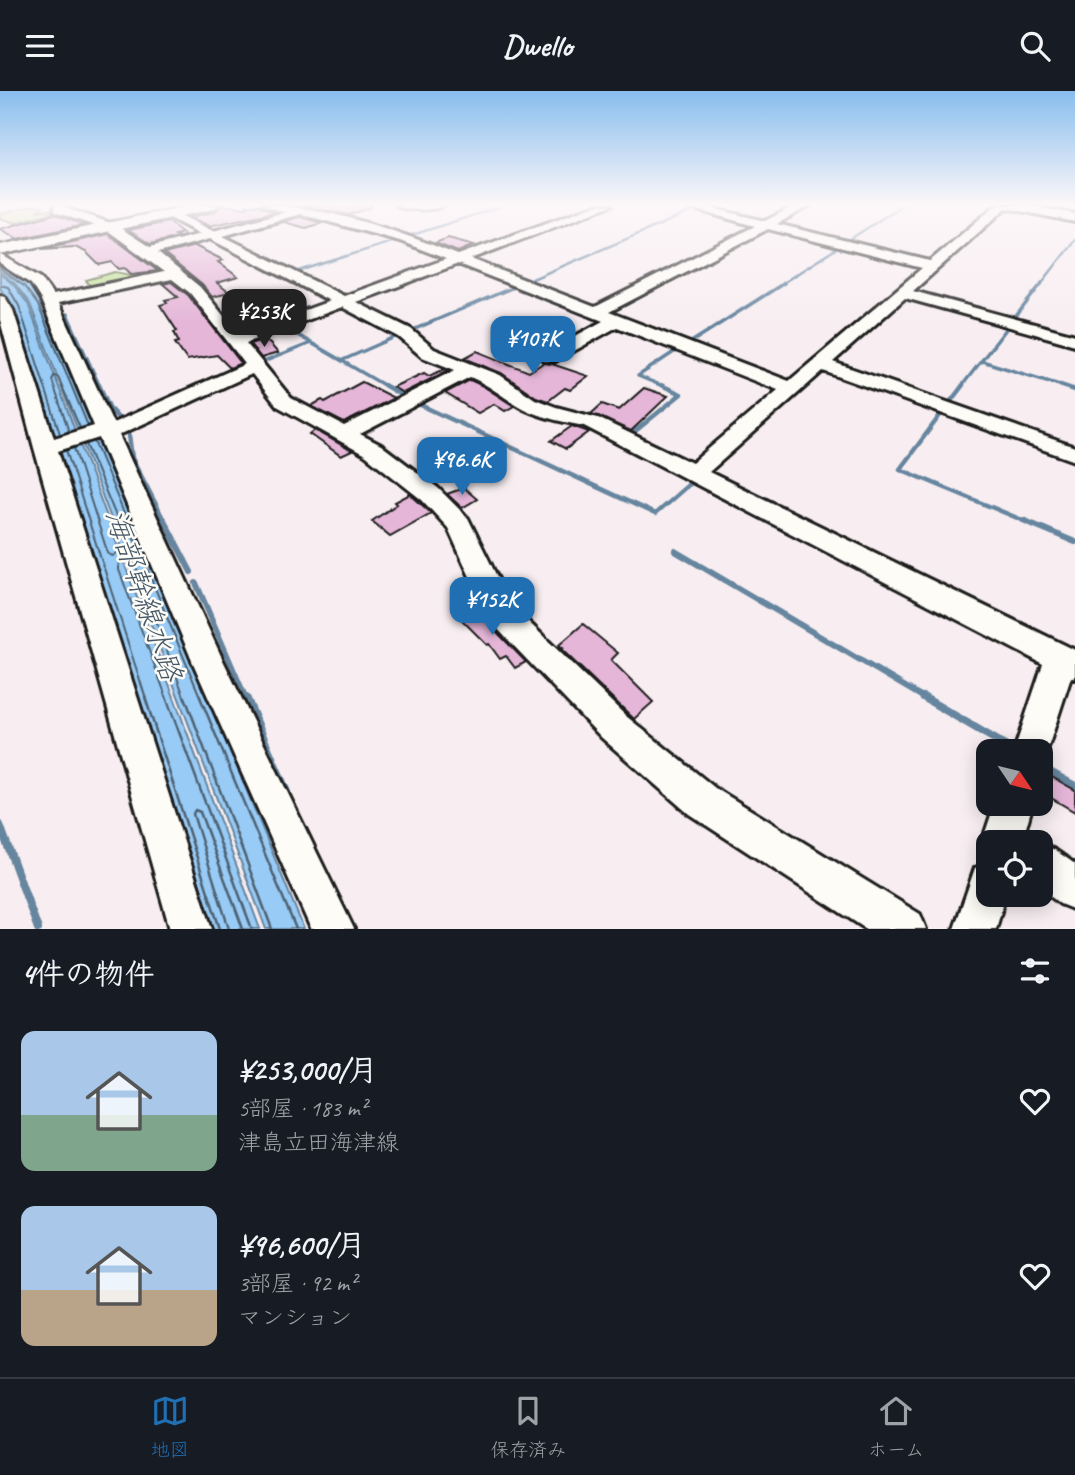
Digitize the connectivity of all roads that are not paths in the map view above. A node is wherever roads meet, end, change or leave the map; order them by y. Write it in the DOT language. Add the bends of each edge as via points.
graph roads {
  1 [pos="28,244"];
  2 [pos="136,244"];
  3 [pos="175,244"];
  4 [pos="230,244"];
  5 [pos="417,244"];
  6 [pos="500,244"];
  7 [pos="729,244"];
  8 [pos="844,244"];
  9 [pos="959,244"];
  10 [pos="0,250"];
  11 [pos="148,252"];
  12 [pos="0,258"];
  13 [pos="457,260"];
  14 [pos="933,266"];
  15 [pos="174,274"];
  16 [pos="902,293"];
  17 [pos="0,300"];
  18 [pos="50,300"];
  19 [pos="342,302"];
  20 [pos="595,313"];
  21 [pos="615,321"];
  22 [pos="1075,340"];
  23 [pos="235,341"];
  24 [pos="550,357"];
  25 [pos="820,364"];
  26 [pos="255,367"];
  27 [pos="468,370"];
  28 [pos="792,389"];
  29 [pos="104,430"];
  30 [pos="345,434"];
  31 [pos="49,447"];
  32 [pos="1075,454"];
  33 [pos="693,474"];
  34 [pos="1068,661"];
  35 [pos="1036,739"];
  36 [pos="1053,873"];
  37 [pos="1075,889"];
  38 [pos="981,907"];
  39 [pos="191,929"];
  40 [pos="334,929"];
  41 [pos="905,929"];
  42 [pos="975,929"];
  1 -- 10 [label="main road"];
  2 -- 11 [label="street"];
  3 -- 11 [label="street"];
  4 -- 19 [label="street"];
  5 -- 13 [label="street"];
  6 -- 13 [label="street"];
  7 -- 20 [label="street"];
  8 -- 14 [label="street"];
  9 -- 14 [label="street"];
  11 -- 15 [label="street"];
  12 -- 18 [label="street" via="36,281"];
  13 -- 19 [label="street"];
  13 -- 20 [label="street"];
  14 -- 16 [label="street"];
  15 -- 18 [label="street"];
  15 -- 23 [label="street" via="195,290"];
  16 -- 22 [label="street"];
  16 -- 25 [label="street"];
  17 -- 31 [label="street"];
  18 -- 29 [label="street"];
  19 -- 23 [label="street"];
  19 -- 27 [label="street" via="405,333 428,353"];
  20 -- 21 [label="street"];
  21 -- 24 [label="street"];
  21 -- 28 [label="street"];
  23 -- 26 [label="street"];
  25 -- 28 [label="street"];
  25 -- 32 [label="street"];
  26 -- 29 [label="street" via="132,423"];
  26 -- 30 [label="street" via="284,402"];
  27 -- 30 [label="street"];
  27 -- 33 [label="street" via="493,379 528,403 591,422"];
  28 -- 33 [label="street"];
  29 -- 31 [label="street"];
  29 -- 40 [label="street"];
  30 -- 41 [label="street" via="412,479 459,524 500,613 614,727 702,801"];
  31 -- 39 [label="street"];
  33 -- 34 [label="street"];
  34 -- 35 [label="street"];
  36 -- 37 [label="street"];
  38 -- 42 [label="street"];
}
